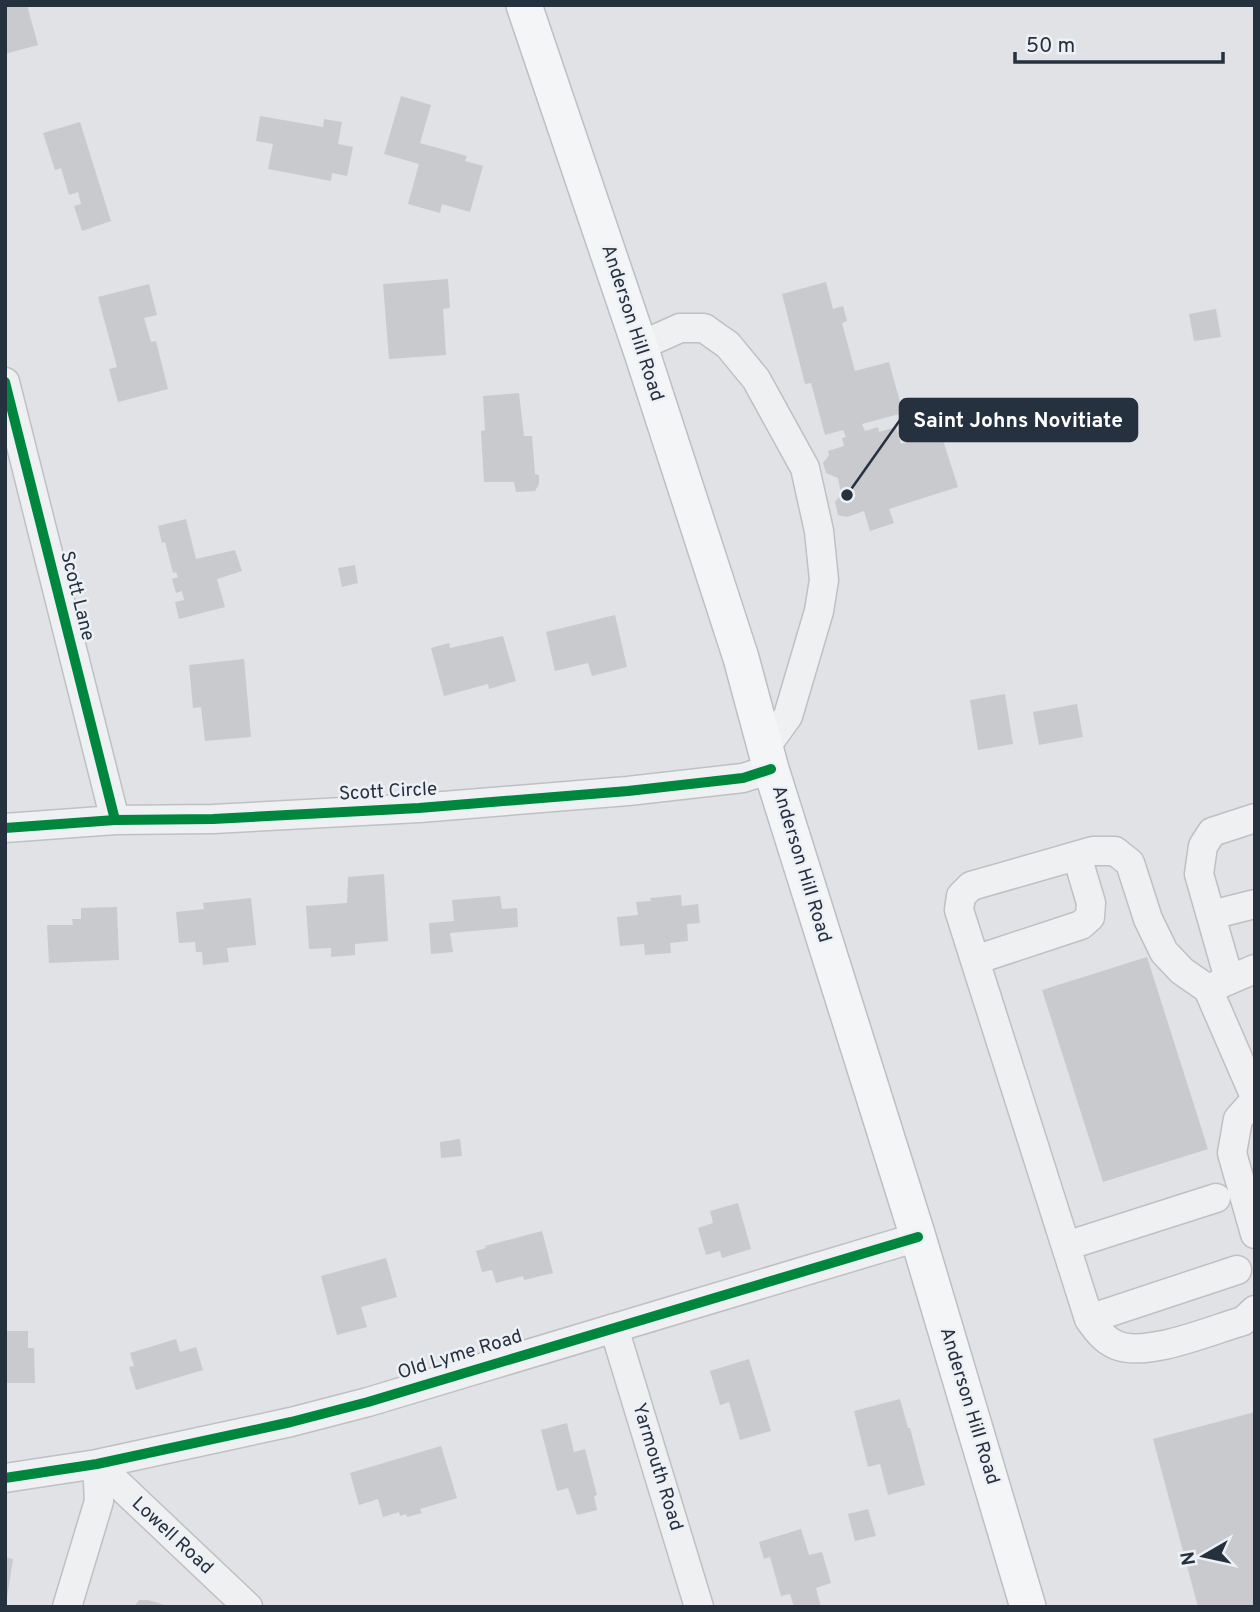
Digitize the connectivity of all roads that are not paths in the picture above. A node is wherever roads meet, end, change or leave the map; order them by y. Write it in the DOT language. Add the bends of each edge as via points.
graph roads {
  1 [pos="524,5"];
  2 [pos="640,346"];
  3 [pos="5,382"];
  4 [pos="768,758"];
  5 [pos="1255,818"];
  6 [pos="115,820"];
  7 [pos="5,828"];
  8 [pos="1077,856"];
  9 [pos="1255,904"];
  10 [pos="1210,915"];
  11 [pos="975,960"];
  12 [pos="1230,979"];
  13 [pos="1255,1098"];
  14 [pos="1216,1198"];
  15 [pos="1255,1234"];
  16 [pos="918,1237"];
  17 [pos="1066,1247"];
  18 [pos="1237,1270"];
  19 [pos="1249,1315"];
  20 [pos="1088,1319"];
  21 [pos="614,1328"];
  22 [pos="97,1464"];
  23 [pos="5,1478"];
  24 [pos="67,1607"];
  25 [pos="248,1607"];
  26 [pos="699,1607"];
  27 [pos="1028,1607"];
  1 -- 2 [label="main road, Anderson Hill Road"];
  2 -- 4 [label="main road, Anderson Hill Road" via="741,658"];
  2 -- 4 [label="street" via="680,328 704,328 728,345 756,379 805,468 824,580 788,716"];
  3 -- 6 [label="street, Scott Lane"];
  4 -- 6 [label="street, Scott Circle" via="743,778 628,792 419,808"];
  4 -- 16 [label="main road, Anderson Hill Road"];
  5 -- 10 [label="street" via="1212,832 1203,846 1199,874"];
  6 -- 7 [label="street, Scott Circle"];
  8 -- 11 [label="street" via="1091,903 1090,917 1081,925"];
  8 -- 11 [label="street" via="971,886 961,896 960,910"];
  8 -- 12 [label="street" via="1115,851 1130,863 1164,951 1182,971"];
  9 -- 10 [label="street"];
  10 -- 12 [label="street"];
  11 -- 17 [label="street"];
  12 -- 13 [label="street"];
  13 -- 15 [label="street" via="1238,1119 1232,1153"];
  14 -- 17 [label="street"];
  16 -- 21 [label="street, Old Lyme Road"];
  16 -- 27 [label="main road, Anderson Hill Road"];
  17 -- 20 [label="street"];
  18 -- 20 [label="street"];
  19 -- 20 [label="street" via="1150,1349 1115,1344"];
  21 -- 22 [label="street, Old Lyme Road" via="368,1402"];
  21 -- 26 [label="street, Yarmouth Road"];
  22 -- 23 [label="street, Old Lyme Road"];
  22 -- 24 [label="street" via="99,1501"];
  22 -- 25 [label="street, Lowell Road"];
}
